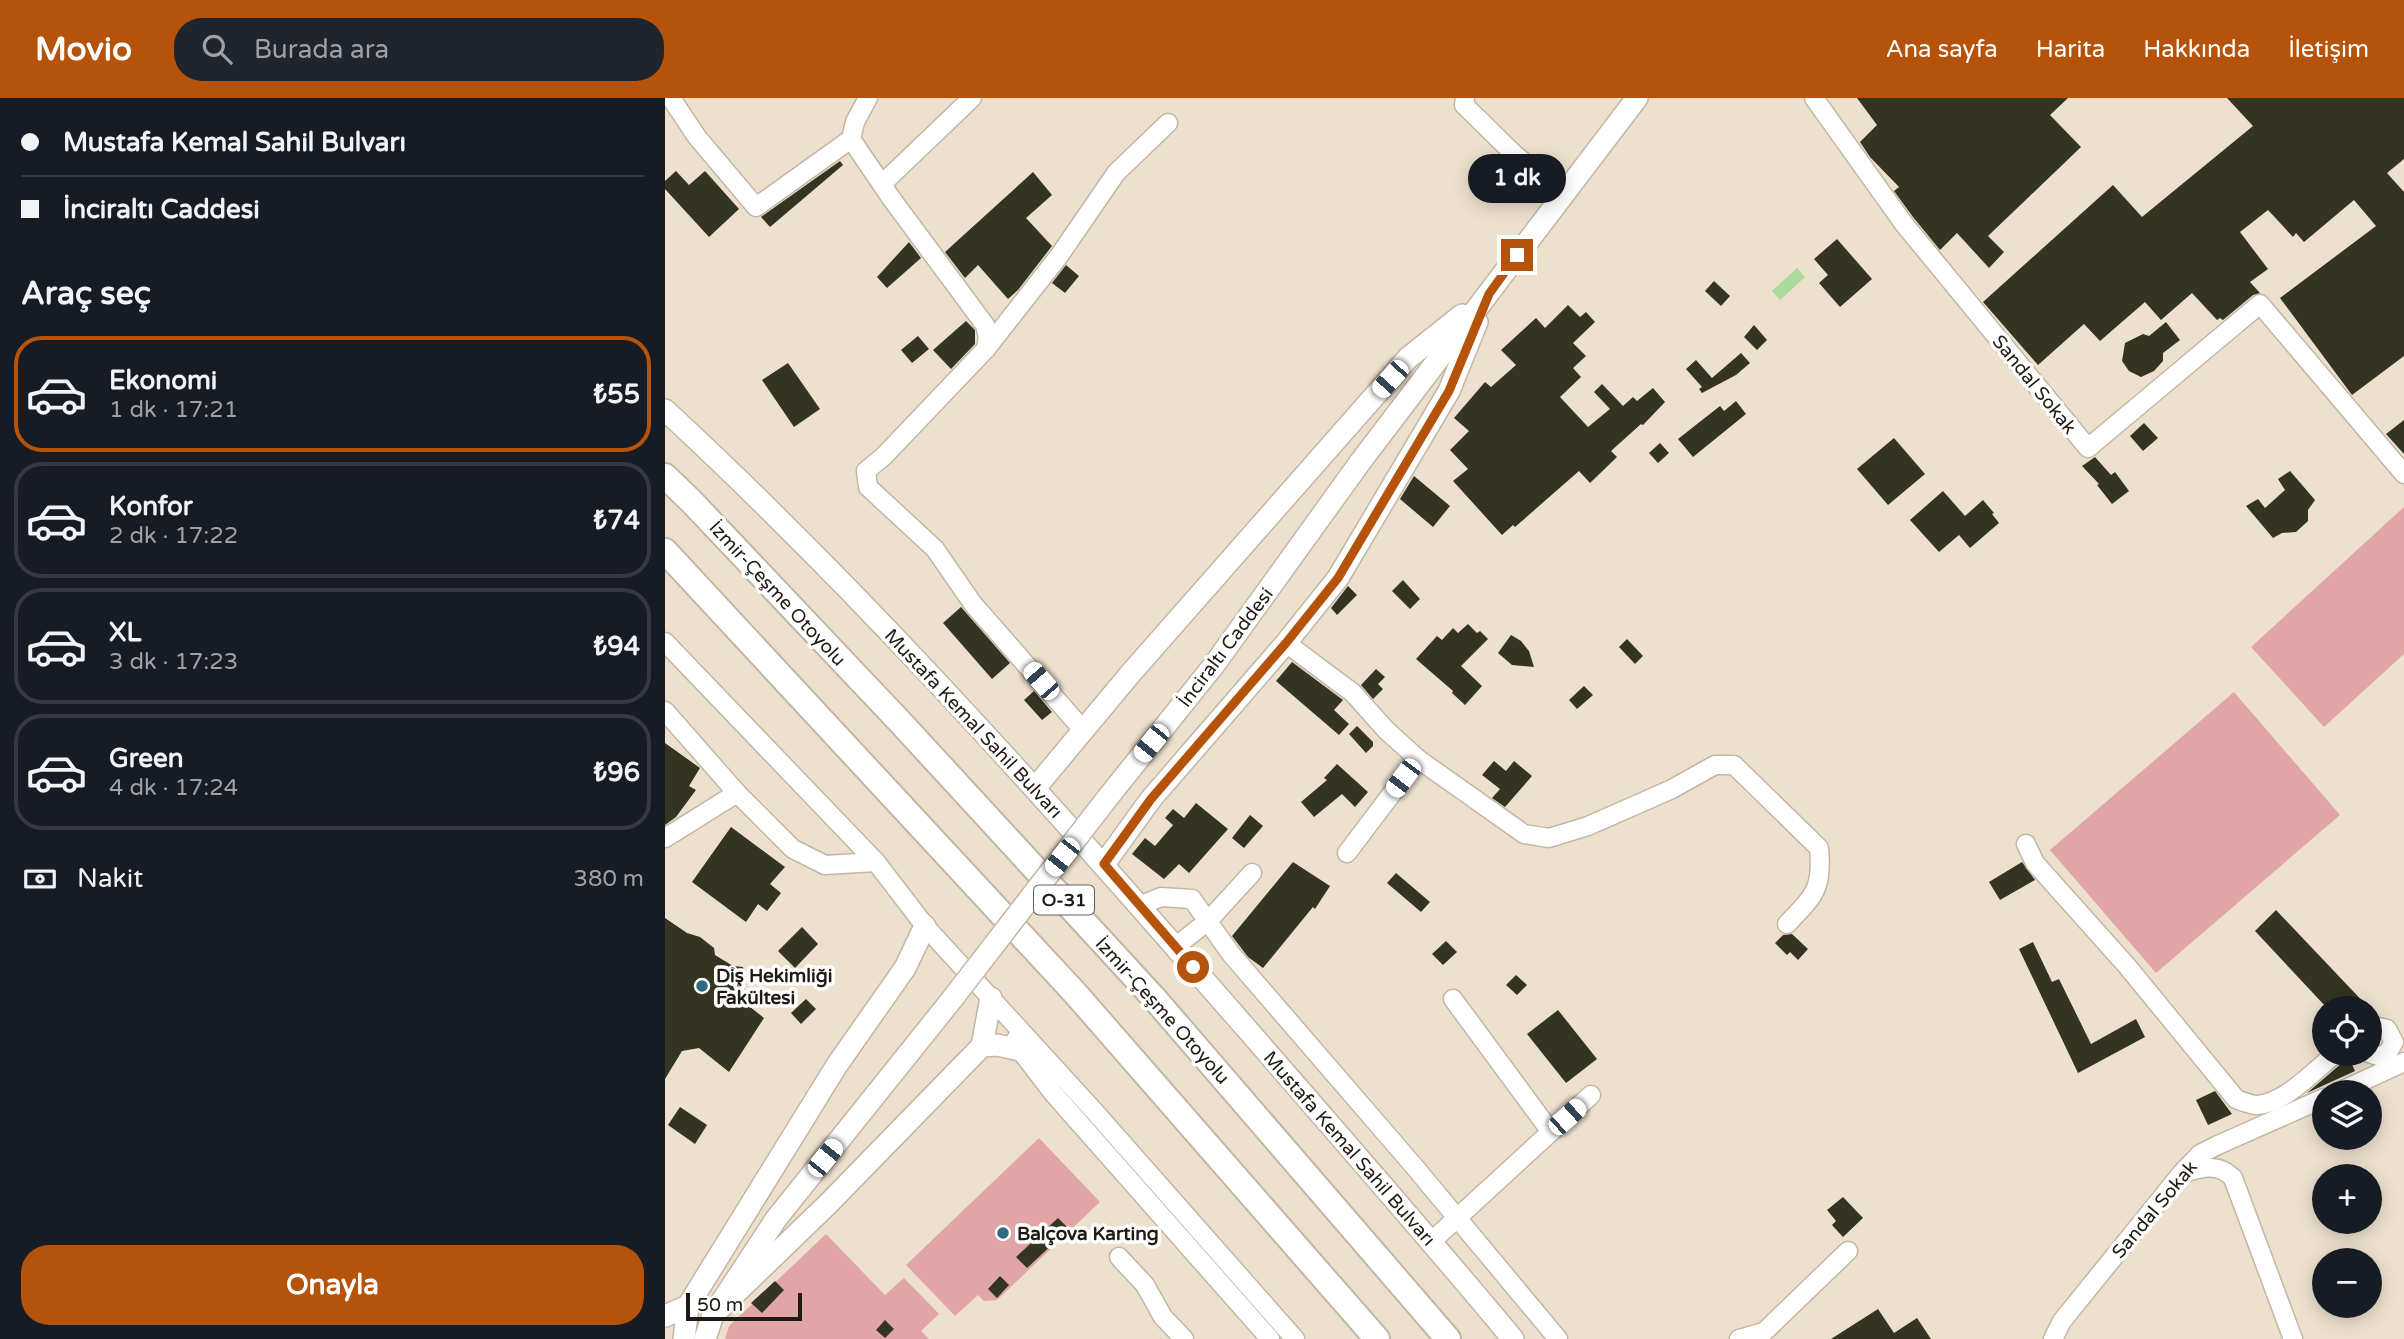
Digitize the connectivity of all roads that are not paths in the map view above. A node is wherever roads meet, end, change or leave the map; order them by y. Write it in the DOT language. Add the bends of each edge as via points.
graph roads {
  1 [pos="671,98"];
  2 [pos="868,98"];
  3 [pos="972,98"];
  4 [pos="1465,98"];
  5 [pos="1637,98"];
  6 [pos="1814,98"];
  7 [pos="1168,123"];
  8 [pos="851,139"];
  9 [pos="886,191"];
  10 [pos="1559,197"];
  11 [pos="1489,294"];
  12 [pos="986,349"];
  13 [pos="665,410"];
  14 [pos="2404,474"];
  15 [pos="665,476"];
  16 [pos="665,551"];
  17 [pos="665,642"];
  18 [pos="1286,643"];
  19 [pos="665,711"];
  20 [pos="1083,730"];
  21 [pos="1418,759"];
  22 [pos="1036,787"];
  23 [pos="737,793"];
  24 [pos="665,838"];
  25 [pos="2026,844"];
  26 [pos="1346,853"];
  27 [pos="876,862"];
  28 [pos="1104,864"];
  29 [pos="1252,873"];
  30 [pos="1139,906"];
  31 [pos="1208,922"];
  32 [pos="1787,924"];
  33 [pos="925,926"];
  34 [pos="1175,947"];
  35 [pos="1453,999"];
  36 [pos="998,1006"];
  37 [pos="2382,1027"];
  38 [pos="982,1046"];
  39 [pos="1020,1050"];
  40 [pos="2388,1059"];
  41 [pos="2320,1066"];
  42 [pos="2357,1080"];
  43 [pos="1591,1095"];
  44 [pos="2312,1103"];
  45 [pos="1551,1132"];
  46 [pos="2181,1174"];
  47 [pos="1457,1218"];
  48 [pos="776,1219"];
  49 [pos="1431,1241"];
  50 [pos="1848,1251"];
  51 [pos="1119,1257"];
  52 [pos="690,1303"];
  53 [pos="713,1315"];
  54 [pos="665,1316"];
  55 [pos="1767,1335"];
  56 [pos="684,1339"];
  57 [pos="705,1339"];
  58 [pos="1184,1339"];
  59 [pos="1270,1339"];
  60 [pos="1295,1339"];
  61 [pos="1377,1339"];
  62 [pos="1448,1339"];
  63 [pos="1513,1339"];
  64 [pos="1557,1339"];
  65 [pos="1739,1339"];
  66 [pos="2053,1339"];
  67 [pos="2293,1339"];
  1 -- 8 [label="street" via="756,207"];
  2 -- 8 [label="street"];
  3 -- 9 [label="street"];
  4 -- 10 [label="street" via="1464,105"];
  5 -- 10 [label="main road, İnciraltı Caddesi"];
  6 -- 14 [label="street, Sandal Sokak" via="1905,224 2088,448 2260,304"];
  7 -- 12 [label="street" via="1116,173 1059,257"];
  8 -- 9 [label="street"];
  9 -- 12 [label="street" via="985,325"];
  10 -- 11 [label="main road, İnciraltı Caddesi"];
  11 -- 18 [label="main road" via="1449,391 1338,578"];
  11 -- 20 [label="main road" via="1408,358"];
  11 -- 48 [label="main road, İnciraltı Caddesi, bridge" via="1214,665"];
  12 -- 20 [label="street" via="866,471 868,487 935,549 973,604"];
  13 -- 22 [label="main road, Mustafa Kemal Sahil Bulvarı" via="863,602"];
  15 -- 62 [label="highway, İzmir-Çeşme Otoyolu / O-31" via="1154,998"];
  16 -- 61 [label="highway, O-31" via="1075,993"];
  17 -- 27 [label="street"];
  18 -- 21 [label="street" via="1353,693"];
  18 -- 28 [label="main road" via="1151,799"];
  19 -- 23 [label="street"];
  20 -- 22 [label="main road"];
  21 -- 26 [label="street"];
  21 -- 32 [label="street" via="1524,834 1549,838 1588,826 1715,765 1734,765 1819,848 1821,871 1814,896"];
  22 -- 28 [label="main road, Mustafa Kemal Sahil Bulvarı"];
  23 -- 24 [label="street"];
  23 -- 27 [label="street" via="793,849 815,861 825,865"];
  25 -- 41 [label="street" via="2035,863 2236,1099 2255,1105 2267,1103"];
  27 -- 33 [label="street"];
  28 -- 30 [label="main road, Mustafa Kemal Sahil Bulvarı"];
  29 -- 31 [label="street"];
  30 -- 31 [label="street" via="1161,897 1192,899"];
  30 -- 34 [label="main road, Mustafa Kemal Sahil Bulvarı"];
  31 -- 34 [label="street"];
  31 -- 47 [label="street"];
  33 -- 36 [label="street"];
  33 -- 52 [label="main road" via="905,968 837,1065"];
  34 -- 49 [label="main road, Mustafa Kemal Sahil Bulvarı"];
  35 -- 45 [label="street"];
  36 -- 38 [label="main road"];
  36 -- 39 [label="street"];
  36 -- 60 [label="street"];
  37 -- 40 [label="street" via="2391,1033 2393,1042"];
  38 -- 39 [label="main road"];
  38 -- 53 [label="main road"];
  39 -- 59 [label="street"];
  40 -- 42 [label="street"];
  43 -- 45 [label="street"];
  44 -- 46 [label="street, Sandal Sokak" via="2218,1144 2200,1154"];
  45 -- 47 [label="street"];
  46 -- 66 [label="street, Sandal Sokak" via="2062,1321"];
  46 -- 67 [label="street" via="2200,1167 2217,1168 2234,1178"];
  47 -- 49 [label="street"];
  47 -- 64 [label="street"];
  48 -- 52 [label="main road"];
  48 -- 53 [label="main road"];
  49 -- 63 [label="main road, Mustafa Kemal Sahil Bulvarı"];
  50 -- 55 [label="street"];
  51 -- 58 [label="street"];
  52 -- 54 [label="main road"];
  52 -- 56 [label="main road"];
  53 -- 57 [label="main road"];
  55 -- 65 [label="street"];
}
